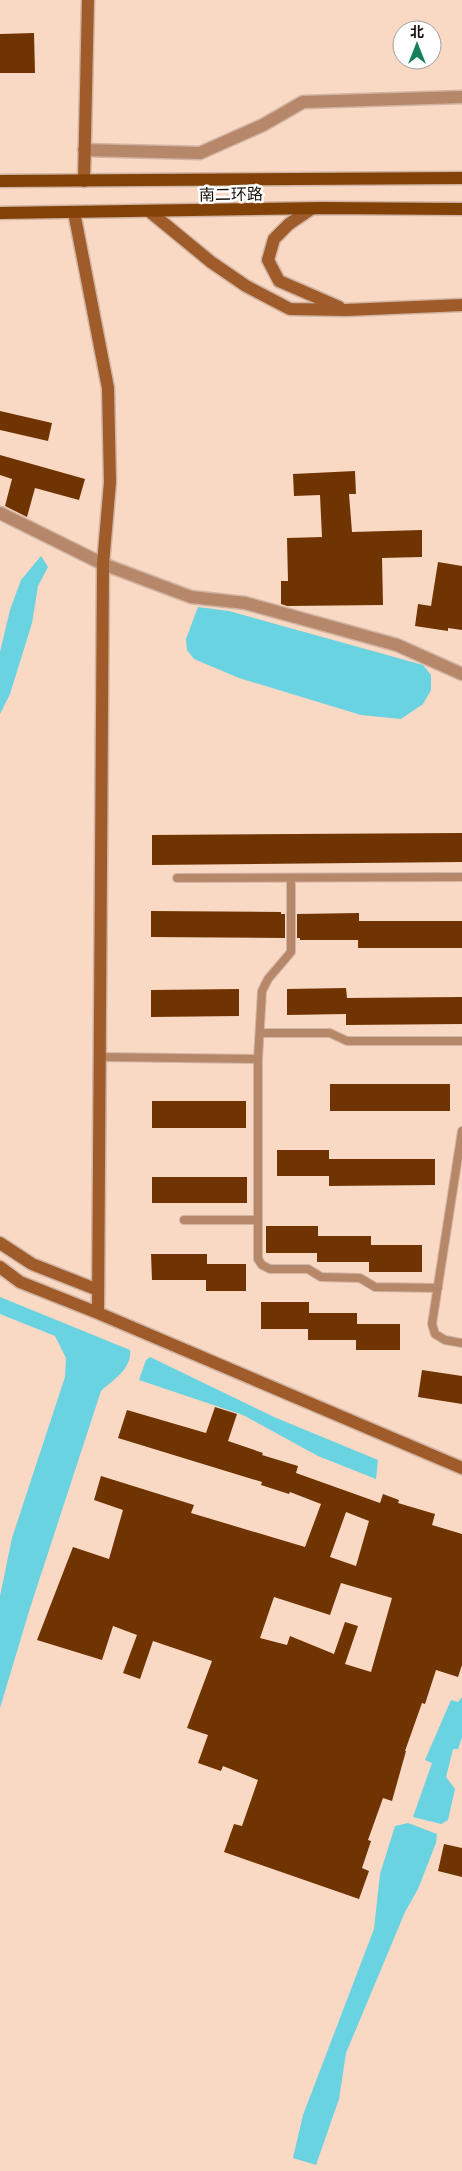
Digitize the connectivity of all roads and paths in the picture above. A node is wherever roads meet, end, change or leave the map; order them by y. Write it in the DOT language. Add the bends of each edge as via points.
graph roads {
  1 [pos="88,0"];
  2 [pos="462,97"];
  3 [pos="84,150"];
  4 [pos="462,178"];
  5 [pos="0,181"];
  6 [pos="84,181"];
  7 [pos="311,209"];
  8 [pos="462,209"];
  9 [pos="149,211"];
  10 [pos="74,212"];
  11 [pos="0,213"];
  12 [pos="462,305"];
  13 [pos="346,310"];
  14 [pos="0,513"];
  15 [pos="102,564"];
  16 [pos="462,674"];
  17 [pos="462,877"];
  18 [pos="177,878"];
  19 [pos="291,878"];
  20 [pos="260,1033"];
  21 [pos="462,1041"];
  22 [pos="100,1057"];
  23 [pos="258,1059"];
  24 [pos="462,1130"];
  25 [pos="184,1220"];
  26 [pos="258,1220"];
  27 [pos="0,1243"];
  28 [pos="0,1266"];
  29 [pos="438,1288"];
  30 [pos="98,1290"];
  31 [pos="98,1313"];
  32 [pos="462,1343"];
  33 [pos="462,1468"];
  1 -- 3 [label="street"];
  2 -- 3 [label="street" via="302,102 263,126 200,153"];
  3 -- 6 [label="street"];
  4 -- 6 [label="main road, 南二环路"];
  5 -- 6 [label="main road, 南二环路"];
  7 -- 8 [label="main road, 南二环路"];
  7 -- 9 [label="main road, 南二环路"];
  7 -- 13 [label="street" via="274,239 268,260 279,281"];
  9 -- 10 [label="main road, 南二环路"];
  9 -- 13 [label="street" via="210,262 290,309"];
  10 -- 11 [label="main road, 南二环路"];
  10 -- 15 [label="street" via="108,388 110,482"];
  12 -- 13 [label="street"];
  14 -- 15 [label="street"];
  15 -- 16 [label="street" via="191,597 245,603 397,645"];
  15 -- 22 [label="street"];
  17 -- 19 [label="lane"];
  18 -- 19 [label="lane"];
  19 -- 20 [label="lane" via="291,952 262,991"];
  20 -- 21 [label="lane" via="330,1033 347,1041"];
  20 -- 23 [label="lane"];
  22 -- 23 [label="lane"];
  22 -- 30 [label="street"];
  23 -- 26 [label="lane"];
  24 -- 29 [label="lane"];
  25 -- 26 [label="lane"];
  26 -- 29 [label="lane" via="258,1259 270,1269 308,1269 322,1278 360,1278 375,1288"];
  27 -- 30 [label="street" via="32,1264"];
  28 -- 31 [label="street" via="20,1282"];
  29 -- 32 [label="lane" via="432,1324 435,1334 445,1340"];
  30 -- 31 [label="street"];
  31 -- 33 [label="street"];
}
